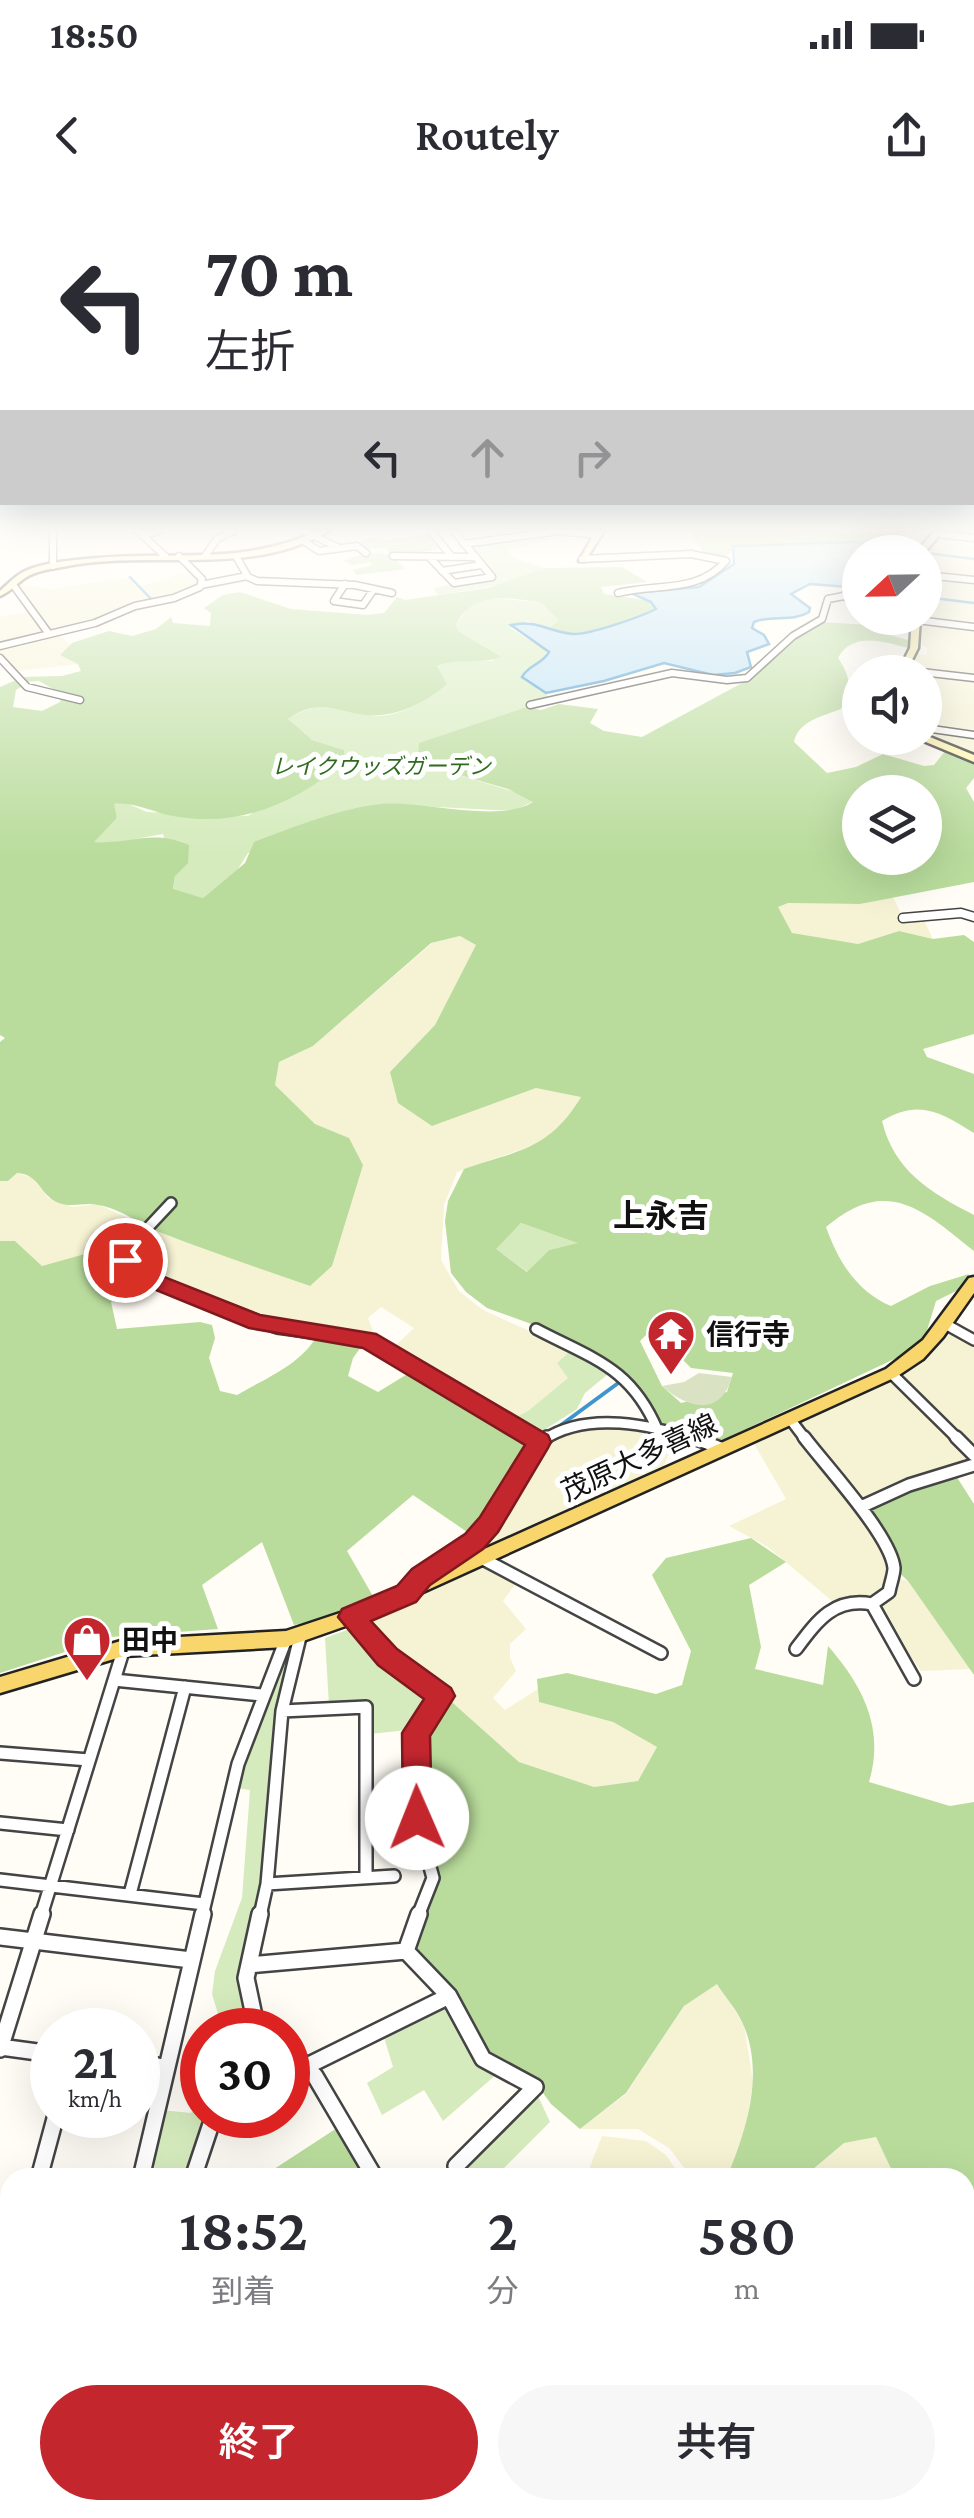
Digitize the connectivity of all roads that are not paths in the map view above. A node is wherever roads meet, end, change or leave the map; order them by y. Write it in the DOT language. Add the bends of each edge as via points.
graph roads {
  1 [pos="28,639"];
  2 [pos="790,639"];
  3 [pos="0,646"];
  4 [pos="0,658"];
  5 [pos="942,675"];
  6 [pos="974,678"];
  7 [pos="80,700"];
  8 [pos="530,706"];
  9 [pos="942,730"];
  10 [pos="974,734"];
  11 [pos="942,745"];
  12 [pos="974,758"];
  13 [pos="974,917"];
  14 [pos="903,918"];
  15 [pos="171,1203"];
  16 [pos="974,1282"];
  17 [pos="948,1324"];
  18 [pos="536,1328"];
  19 [pos="974,1340"];
  20 [pos="891,1373"];
  21 [pos="790,1419"];
  22 [pos="658,1431"];
  23 [pos="540,1442"];
  24 [pos="724,1449"];
  25 [pos="974,1454"];
  26 [pos="974,1466"];
  27 [pos="862,1506"];
  28 [pos="483,1559"];
  29 [pos="406,1594"];
  30 [pos="872,1604"];
  31 [pos="351,1617"];
  32 [pos="293,1638"];
  33 [pos="124,1648"];
  34 [pos="796,1649"];
  35 [pos="661,1653"];
  36 [pos="114,1680"];
  37 [pos="914,1680"];
  38 [pos="0,1685"];
  39 [pos="186,1687"];
  40 [pos="262,1695"];
  41 [pos="282,1712"];
  42 [pos="0,1753"];
  43 [pos="90,1760"];
  44 [pos="0,1823"];
  45 [pos="68,1830"];
  46 [pos="394,1876"];
  47 [pos="366,1878"];
  48 [pos="0,1880"];
  49 [pos="266,1884"];
  50 [pos="50,1886"];
  51 [pos="130,1894"];
  52 [pos="204,1904"];
  53 [pos="0,1937"];
  54 [pos="33,1941"];
  55 [pos="406,1951"];
  56 [pos="191,1960"];
  57 [pos="249,1965"];
  58 [pos="450,1996"];
  59 [pos="252,2008"];
  60 [pos="0,2048"];
  61 [pos="30,2051"];
  62 [pos="310,2065"];
  63 [pos="160,2067"];
  64 [pos="165,2068"];
  65 [pos="310,2071"];
  66 [pos="50,2138"];
  67 [pos="206,2138"];
  68 [pos="42,2168"];
  69 [pos="142,2168"];
  70 [pos="196,2168"];
  71 [pos="367,2168"];
  72 [pos="457,2168"];
  1 -- 3 [label="street"];
  2 -- 8 [label="street" via="753,676 672,674"];
  4 -- 7 [label="street" via="26,688"];
  5 -- 6 [label="street"];
  9 -- 10 [label="street"];
  11 -- 12 [label="street"];
  13 -- 14 [label="street"];
  15 -- 23 [label="street" via="127,1250 125,1260 136,1274 277,1328 368,1340"];
  16 -- 17 [label="main road, 茂原大多喜線"];
  17 -- 19 [label="street"];
  17 -- 20 [label="main road, 茂原大多喜線"];
  18 -- 22 [label="street" via="627,1376"];
  20 -- 21 [label="main road, 茂原大多喜線"];
  20 -- 25 [label="street"];
  21 -- 24 [label="main road, 茂原大多喜線"];
  21 -- 27 [label="street"];
  22 -- 23 [label="street" via="588,1422"];
  22 -- 24 [label="street"];
  23 -- 29 [label="street" via="489,1524"];
  24 -- 28 [label="main road, 茂原大多喜線"];
  26 -- 27 [label="street"];
  27 -- 30 [label="street" via="894,1568 889,1592"];
  28 -- 29 [label="main road, 茂原大多喜線"];
  28 -- 35 [label="street"];
  29 -- 31 [label="main road, 茂原大多喜線"];
  30 -- 34 [label="street" via="835,1604"];
  30 -- 37 [label="street"];
  31 -- 32 [label="main road, 茂原大多喜線"];
  31 -- 55 [label="street" via="388,1657 441,1696 416,1733 417,1818 433,1878"];
  32 -- 33 [label="main road, 茂原大多喜線"];
  32 -- 40 [label="street"];
  32 -- 41 [label="street"];
  33 -- 36 [label="street"];
  33 -- 38 [label="main road, 茂原大多喜線"];
  36 -- 39 [label="street"];
  36 -- 43 [label="street"];
  39 -- 40 [label="street"];
  39 -- 51 [label="street"];
  40 -- 52 [label="street"];
  41 -- 47 [label="street" via="366,1707"];
  41 -- 49 [label="street"];
  42 -- 43 [label="street"];
  43 -- 45 [label="street"];
  44 -- 45 [label="street"];
  45 -- 50 [label="street"];
  46 -- 47 [label="street"];
  47 -- 49 [label="street"];
  48 -- 50 [label="street"];
  49 -- 57 [label="street"];
  50 -- 51 [label="street"];
  50 -- 54 [label="street"];
  51 -- 52 [label="street"];
  52 -- 56 [label="street"];
  53 -- 54 [label="street"];
  54 -- 56 [label="street"];
  54 -- 60 [label="street"];
  55 -- 57 [label="street"];
  55 -- 58 [label="street"];
  56 -- 64 [label="street"];
  57 -- 59 [label="street"];
  58 -- 62 [label="street"];
  58 -- 72 [label="street" via="483,2059 536,2087"];
  60 -- 61 [label="street"];
  63 -- 64 [label="street"];
  64 -- 69 [label="street"];
  65 -- 71 [label="street"];
  66 -- 68 [label="street"];
  67 -- 70 [label="street"];
}
